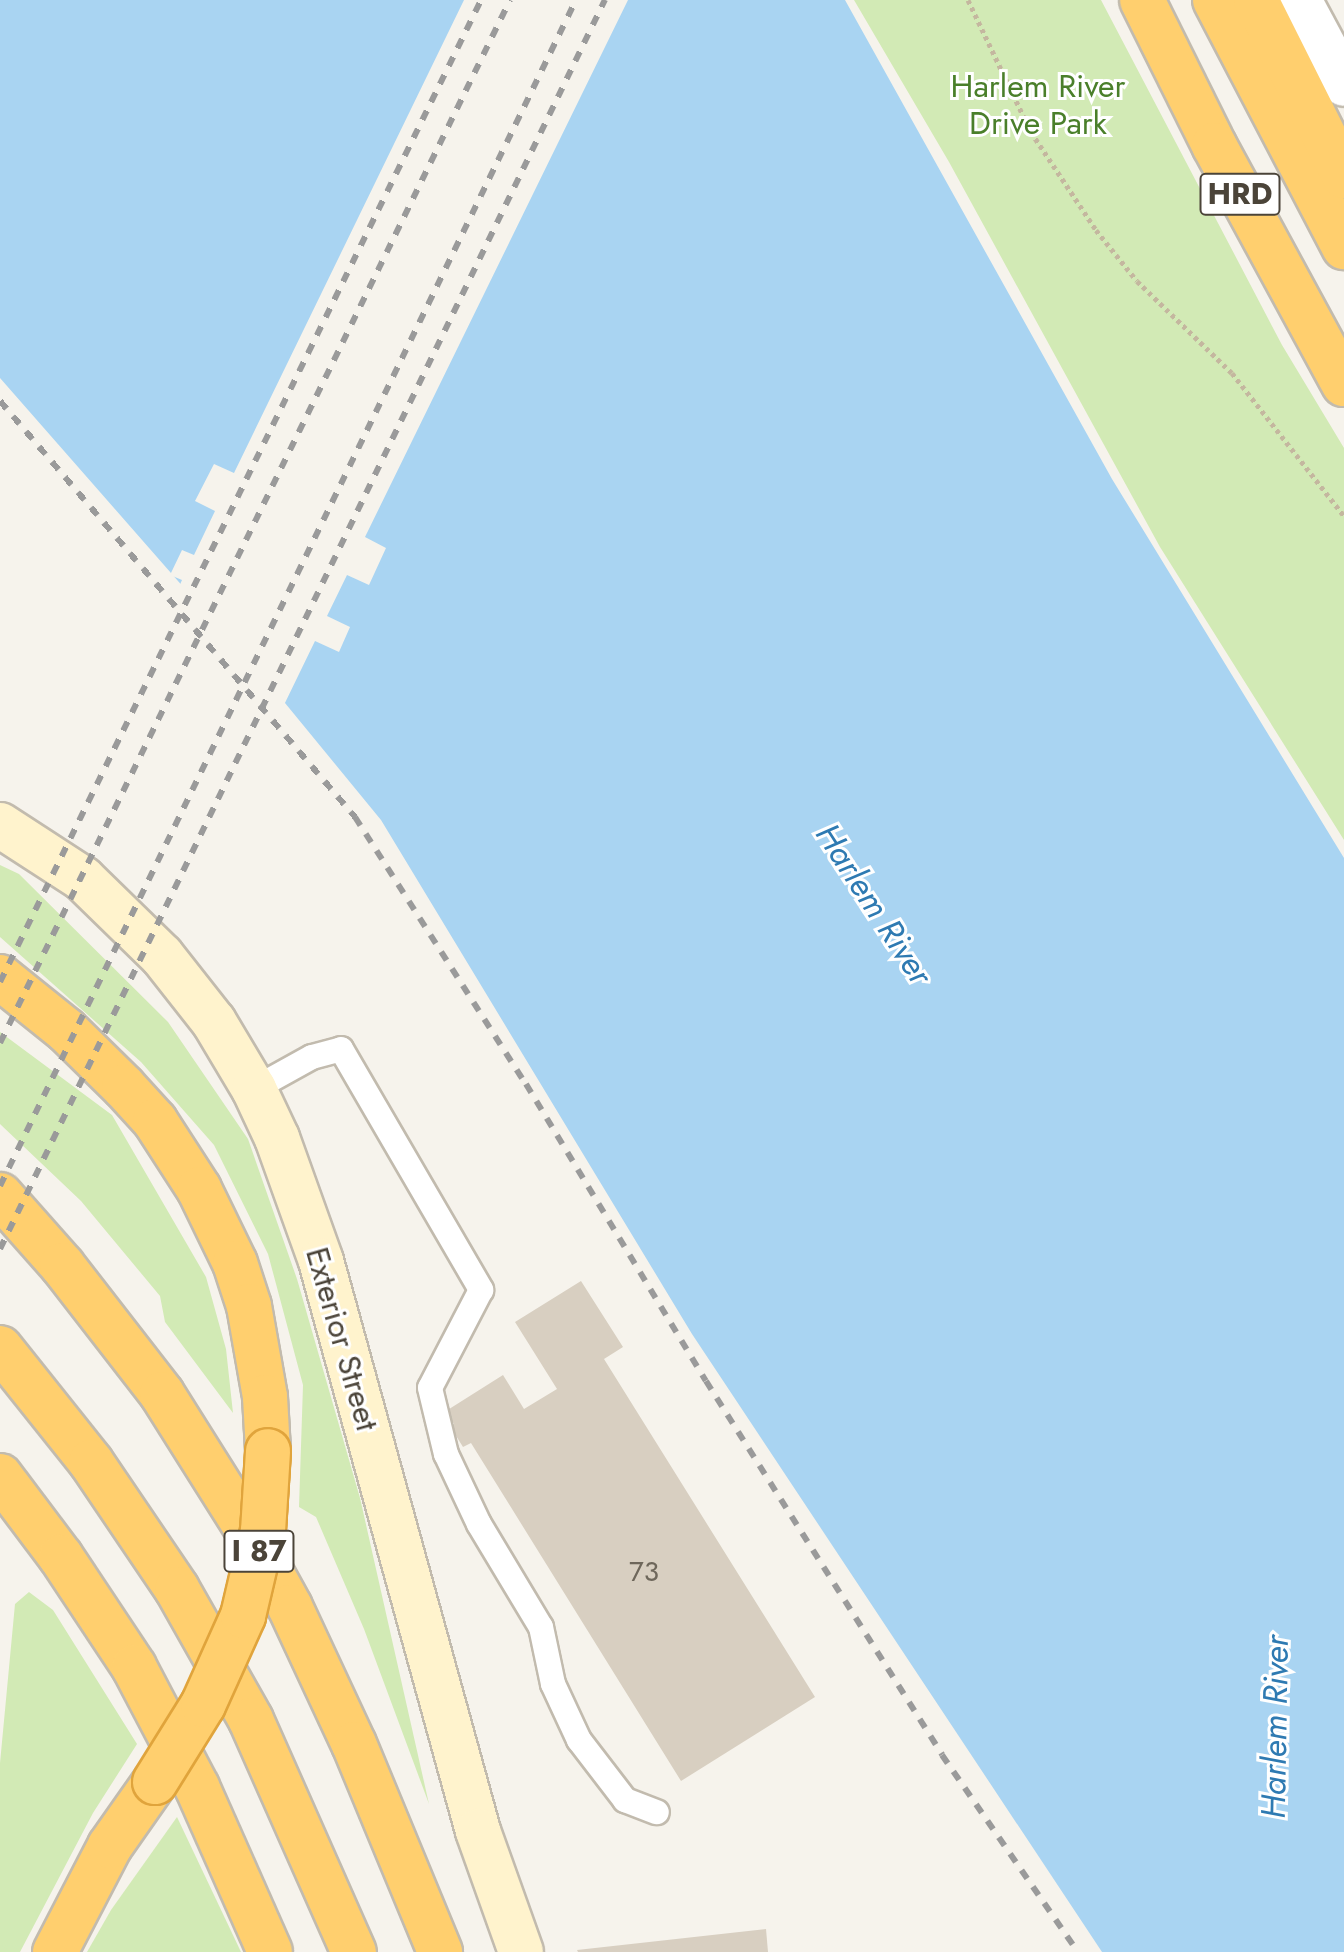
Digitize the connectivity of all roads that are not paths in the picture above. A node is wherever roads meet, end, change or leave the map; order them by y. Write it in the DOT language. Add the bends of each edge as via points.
graph roads {
  1 [pos="1142,0"];
  2 [pos="1215,0"];
  3 [pos="1256,0"];
  4 [pos="1302,0"];
  5 [pos="1344,15"];
  6 [pos="1344,84"];
  7 [pos="1344,176"];
  8 [pos="1344,247"];
  9 [pos="1344,384"];
  10 [pos="0,825"];
  11 [pos="0,977"];
  12 [pos="254,1089"];
  13 [pos="0,1195"];
  14 [pos="0,1348"];
  15 [pos="0,1476"];
  16 [pos="657,1812"];
  17 [pos="55,1952"];
  18 [pos="270,1952"];
  19 [pos="354,1952"];
  20 [pos="440,1952"];
  21 [pos="521,1952"];
  1 -- 9 [label="highway, HRD"];
  2 -- 8 [label="highway, HRD"];
  3 -- 7 [label="highway"];
  4 -- 5 [label="street"];
  4 -- 6 [label="street"];
  10 -- 12 [label="main road, Exterior Street" via="83,879 139,930 207,1011"];
  11 -- 17 [label="highway, bridge" via="76,1039 124,1087 155,1121 199,1189 235,1263 249,1306 265,1397 263,1531 243,1616 203,1705 110,1846"];
  12 -- 16 [label="lane" via="312,1057 341,1049 481,1290 430,1388 446,1454 479,1524 541,1627 553,1684 579,1740 625,1800"];
  12 -- 21 [label="main road, Exterior Street" via="309,1222 478,1831"];
  13 -- 20 [label="highway, I 87" via="162,1394 247,1529 349,1731"];
  14 -- 19 [label="highway, I 87" via="91,1462 177,1589 251,1720"];
  15 -- 18 [label="highway" via="134,1667 197,1787"];
}
